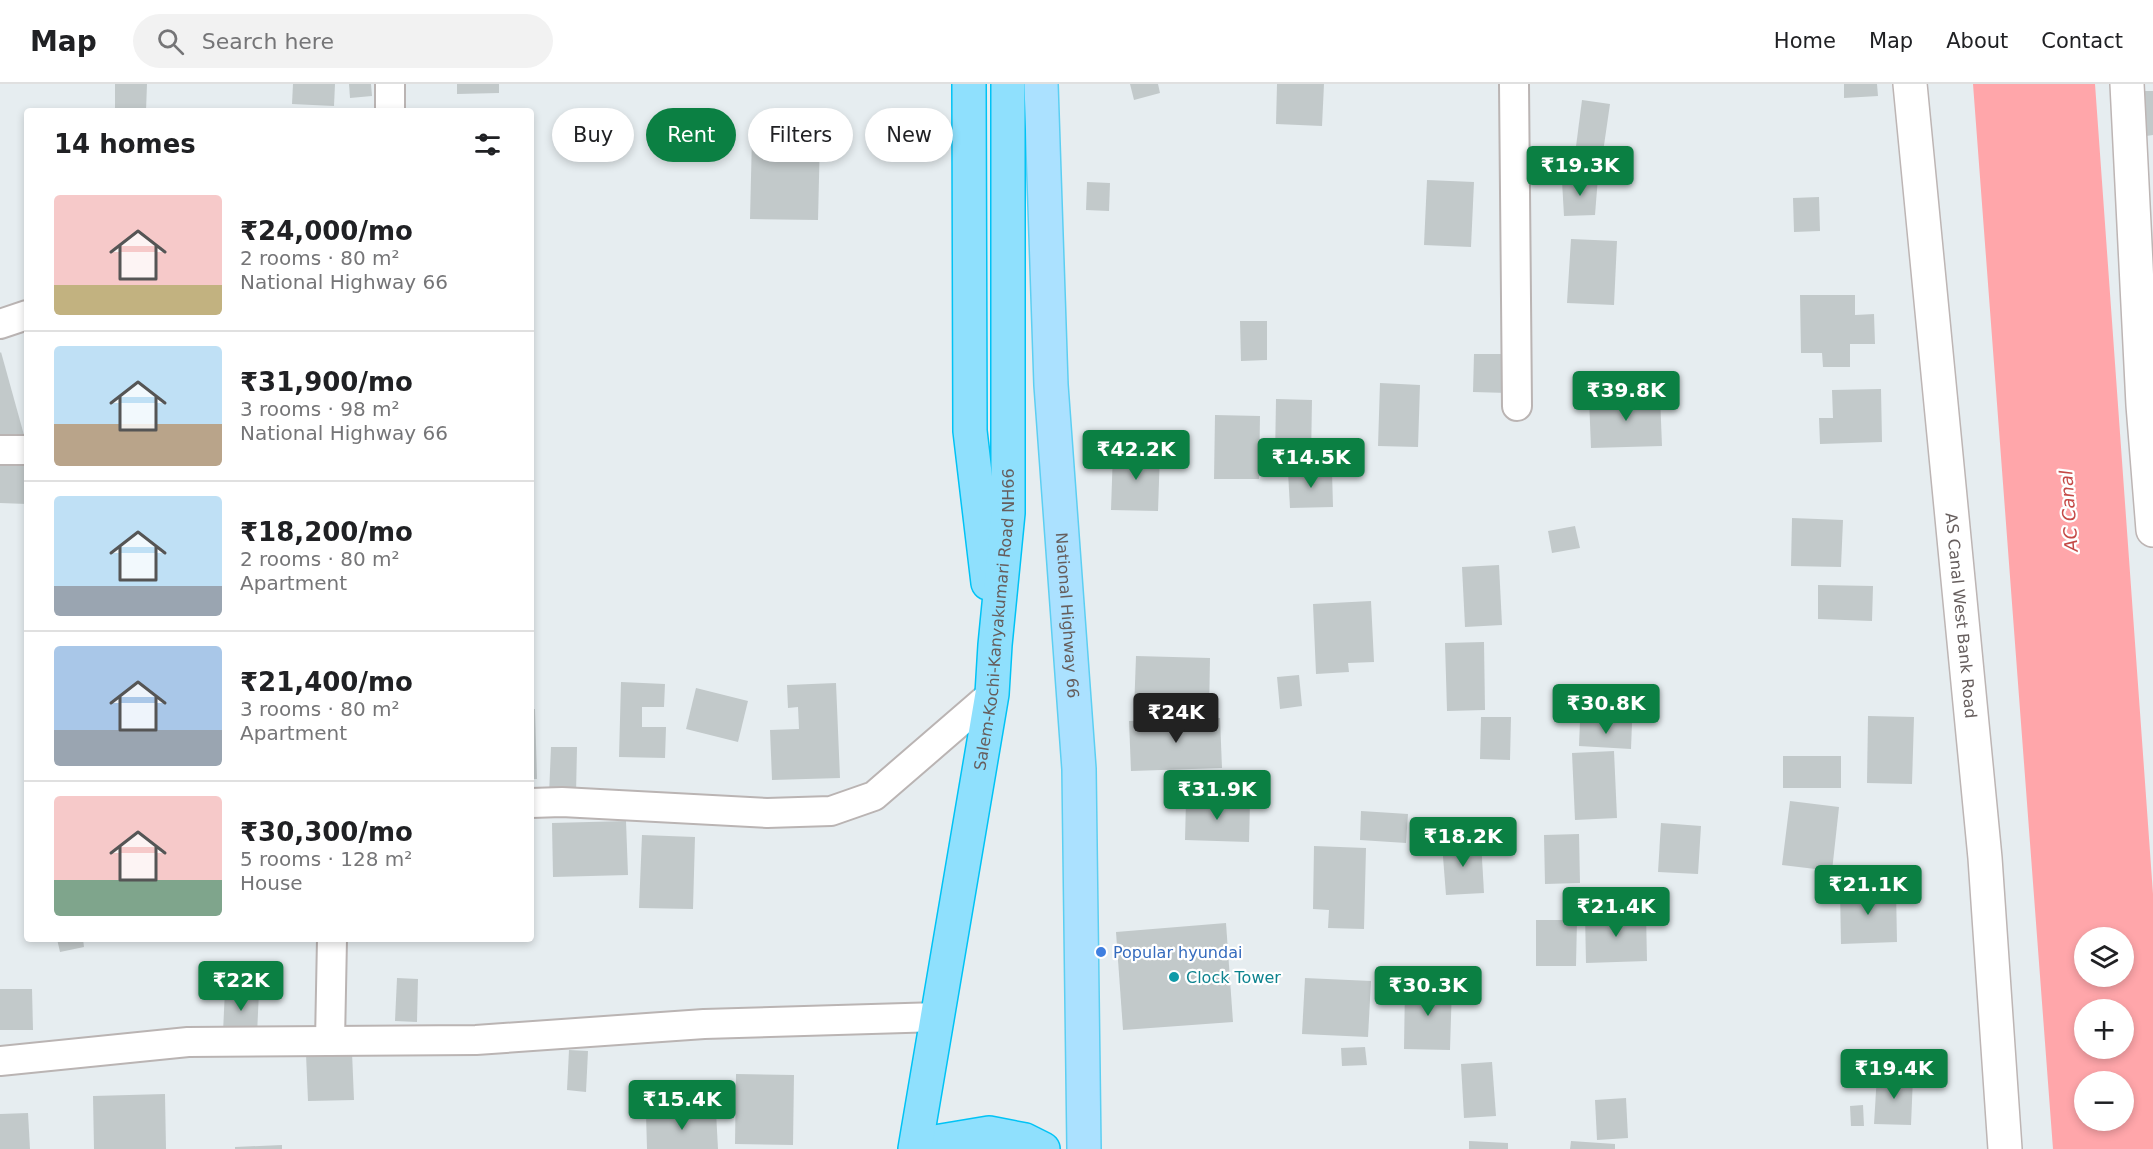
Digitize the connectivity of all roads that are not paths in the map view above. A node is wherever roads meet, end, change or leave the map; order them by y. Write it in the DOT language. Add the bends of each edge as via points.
graph roads {
  1 [pos="390,84"];
  2 [pos="969,84"];
  3 [pos="1008,84"];
  4 [pos="1041,84"];
  5 [pos="1514,84"];
  6 [pos="1910,84"];
  7 [pos="2127,84"];
  8 [pos="390,108"];
  9 [pos="24,316"];
  10 [pos="0,324"];
  11 [pos="2148,405"];
  12 [pos="1517,406"];
  13 [pos="0,450"];
  14 [pos="24,450"];
  15 [pos="2153,530"];
  16 [pos="995,645"];
  17 [pos="992,694"];
  18 [pos="534,803"];
  19 [pos="332,942"];
  20 [pos="939,1017"];
  21 [pos="330,1041"];
  22 [pos="0,1061"];
  23 [pos="916,1147"];
  24 [pos="1043,1149"];
  25 [pos="1084,1149"];
  26 [pos="2005,1149"];
  1 -- 8 [label="street"];
  2 -- 16 [label="highway" via="970,431"];
  3 -- 16 [label="highway, Salem-Kochi-Kanyakumari Road NH66" via="1008,513"];
  4 -- 25 [label="main road, National Highway 66" via="1051,385 1078,770"];
  5 -- 12 [label="street"];
  6 -- 26 [label="street, AS Canal West Bank Road" via="1986,858"];
  7 -- 11 [label="street"];
  9 -- 10 [label="street"];
  11 -- 15 [label="street"];
  13 -- 14 [label="street"];
  16 -- 17 [label="highway, Salem-Kochi-Kanyakumari Road NH66"];
  17 -- 18 [label="street" via="874,796 831,811 767,813"];
  17 -- 20 [label="highway, Salem-Kochi-Kanyakumari Road NH66"];
  19 -- 21 [label="street"];
  20 -- 21 [label="street" via="704,1024 476,1040"];
  20 -- 23 [label="highway, Salem-Kochi-Kanyakumari Road NH66"];
  21 -- 22 [label="street" via="188,1042"];
  23 -- 24 [label="highway" via="989,1133 1025,1140"];
}
